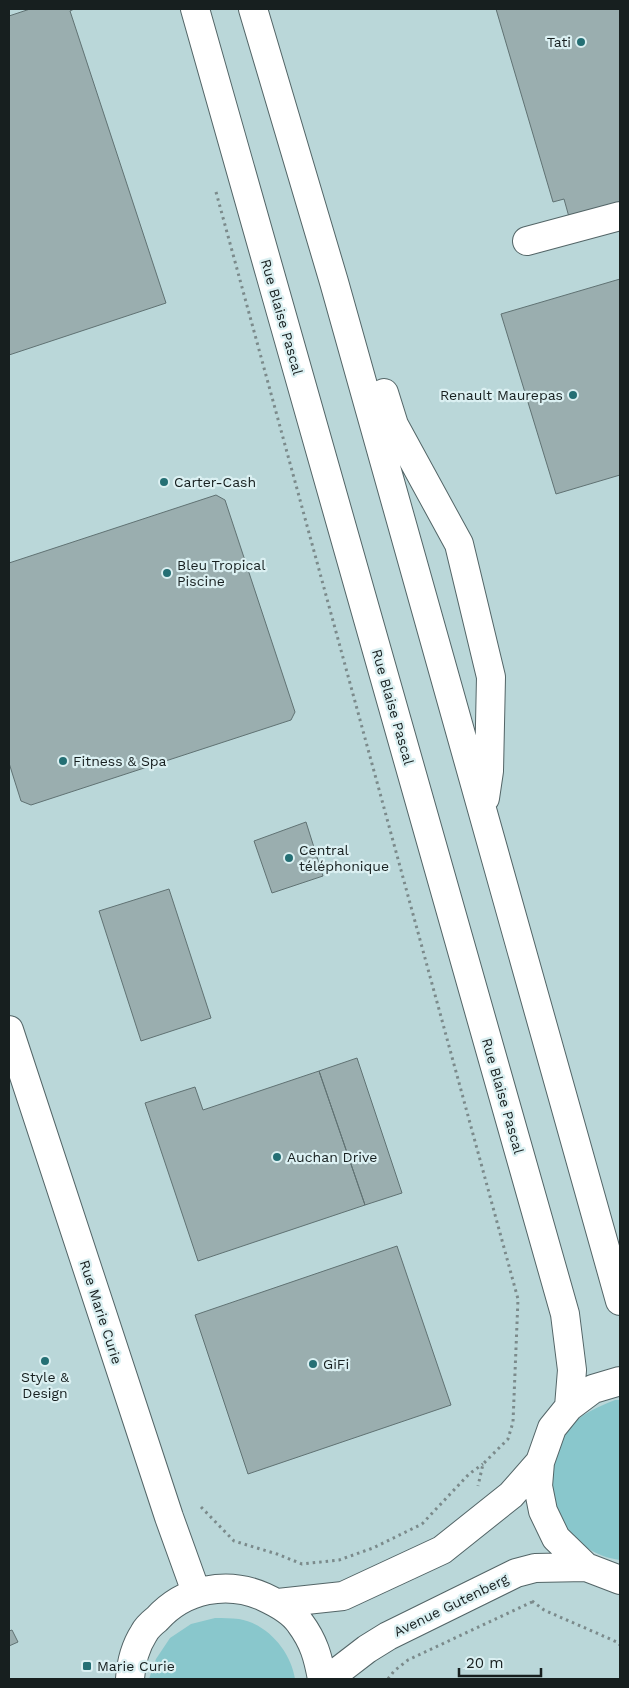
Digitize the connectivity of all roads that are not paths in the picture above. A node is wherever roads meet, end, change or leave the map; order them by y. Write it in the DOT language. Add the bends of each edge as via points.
graph roads {
  1 [pos="195,9"];
  2 [pos="253,9"];
  3 [pos="620,216"];
  4 [pos="528,241"];
  5 [pos="334,282"];
  6 [pos="483,809"];
  7 [pos="9,1030"];
  8 [pos="620,1301"];
  9 [pos="620,1381"];
  10 [pos="569,1407"];
  11 [pos="540,1462"];
  12 [pos="586,1567"];
  13 [pos="619,1581"];
  14 [pos="196,1592"];
  15 [pos="278,1603"];
  16 [pos="130,1679"];
  17 [pos="322,1679"];
  18 [pos="328,1679"];
  1 -- 10 [label="street, Rue Blaise Pascal" via="564,1314 572,1370"];
  2 -- 5 [label="street"];
  3 -- 4 [label="street"];
  5 -- 6 [label="street"];
  5 -- 6 [label="street" via="372,350 394,425 459,544 491,677 489,771"];
  6 -- 8 [label="street"];
  7 -- 14 [label="street, Rue Marie Curie"];
  9 -- 10 [label="street" via="593,1389"];
  10 -- 11 [label="street" via="552,1428"];
  11 -- 12 [label="street" via="538,1486 543,1511 556,1538"];
  11 -- 15 [label="street" via="510,1495 442,1550 343,1596"];
  12 -- 13 [label="street"];
  12 -- 18 [label="street, Avenue Gutenberg" via="535,1568 516,1573 388,1636"];
  14 -- 15 [label="street" via="224,1588 252,1592"];
  14 -- 16 [label="street" via="167,1608 144,1632 131,1662"];
  15 -- 17 [label="street" via="300,1622 317,1651"];
}
